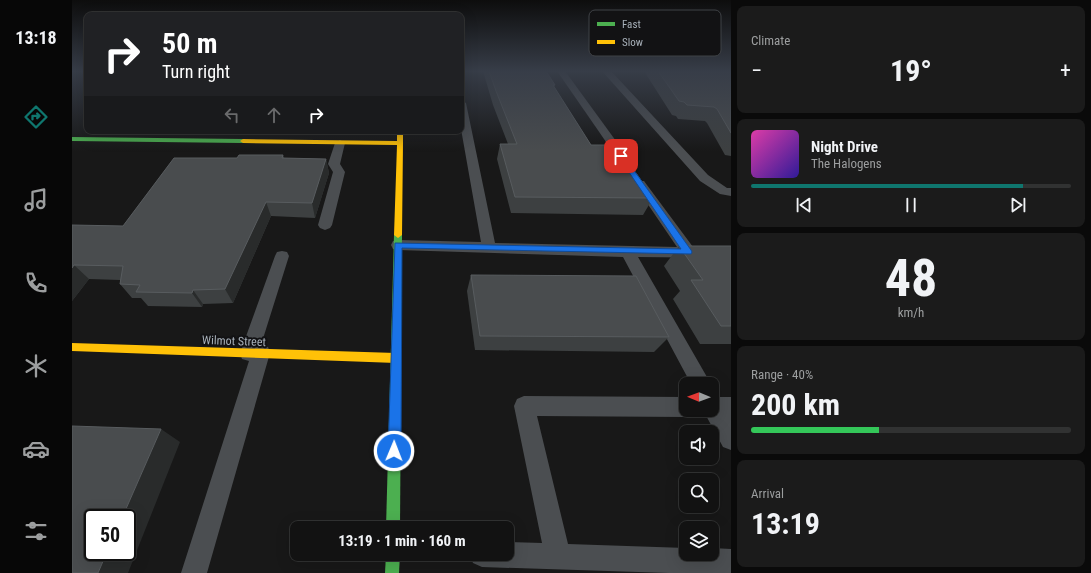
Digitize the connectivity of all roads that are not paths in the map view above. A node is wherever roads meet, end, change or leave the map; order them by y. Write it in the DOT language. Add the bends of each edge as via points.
graph roads {
  1 [pos="580,98"];
  2 [pos="630,98"];
  3 [pos="464,119"];
  4 [pos="400,134"];
  5 [pos="72,139"];
  6 [pos="340,143"];
  7 [pos="400,143"];
  8 [pos="731,192"];
  9 [pos="326,225"];
  10 [pos="398,245"];
  11 [pos="489,247"];
  12 [pos="628,252"];
  13 [pos="688,252"];
  14 [pos="731,252"];
  15 [pos="282,256"];
  16 [pos="72,347"];
  17 [pos="255,353"];
  18 [pos="396,358"];
  19 [pos="697,377"];
  20 [pos="679,407"];
  21 [pos="719,411"];
  22 [pos="731,439"];
  23 [pos="393,521"];
  24 [pos="514,555"];
  25 [pos="558,556"];
  26 [pos="393,561"];
  27 [pos="730,565"];
  28 [pos="194,573"];
  29 [pos="392,573"];
  1 -- 13 [label="lane"];
  2 -- 8 [label="lane" via="704,178 724,191"];
  3 -- 11 [label="lane"];
  4 -- 7 [label="street"];
  5 -- 6 [label="street"];
  6 -- 7 [label="street"];
  6 -- 9 [label="lane" via="334,164 339,172"];
  7 -- 10 [label="street"];
  10 -- 11 [label="lane"];
  10 -- 18 [label="street"];
  11 -- 12 [label="lane"];
  12 -- 13 [label="lane"];
  12 -- 19 [label="lane"];
  13 -- 14 [label="lane"];
  15 -- 17 [label="lane"];
  16 -- 17 [label="street, Wilmot Street"];
  17 -- 18 [label="street, Wilmot Street"];
  17 -- 28 [label="lane"];
  18 -- 23 [label="street"];
  20 -- 25 [label="lane" via="524,406"];
  21 -- 22 [label="lane"];
  24 -- 25 [label="lane"];
  25 -- 27 [label="lane"];
  26 -- 29 [label="street"];
}
